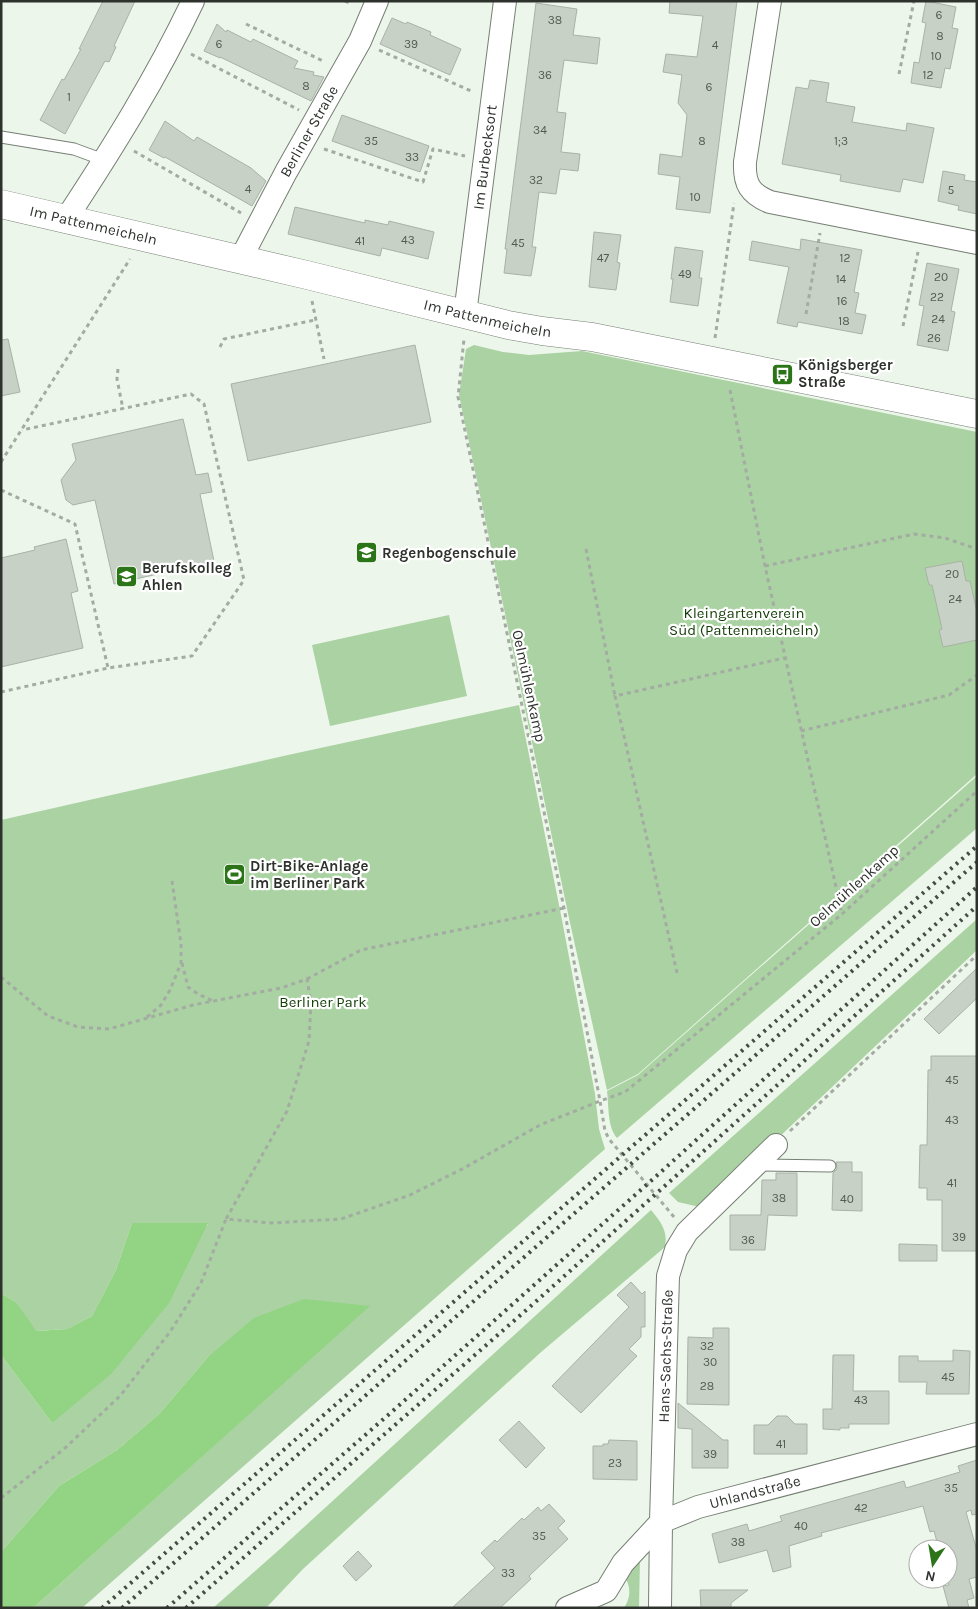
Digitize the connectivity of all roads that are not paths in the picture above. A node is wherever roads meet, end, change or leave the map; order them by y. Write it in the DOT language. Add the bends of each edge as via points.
graph roads {
  1 [pos="193,1"];
  2 [pos="377,1"];
  3 [pos="505,1"];
  4 [pos="770,1"];
  5 [pos="1,137"];
  6 [pos="104,160"];
  7 [pos="1,204"];
  8 [pos="66,219"];
  9 [pos="977,243"];
  10 [pos="240,260"];
  11 [pos="465,314"];
  12 [pos="977,414"];
  13 [pos="776,1145"];
  14 [pos="756,1165"];
  15 [pos="830,1166"];
  16 [pos="977,1434"];
  17 [pos="661,1522"];
  18 [pos="567,1608"];
  19 [pos="660,1608"];
  1 -- 6 [label="street" via="172,44"];
  2 -- 10 [label="street, Berliner Straße" via="360,42"];
  3 -- 11 [label="street, Im Burbecksort"];
  4 -- 9 [label="street" via="745,162 751,190 770,202"];
  5 -- 6 [label="lane" via="74,149"];
  6 -- 8 [label="street"];
  7 -- 8 [label="street, Im Pattenmeicheln"];
  8 -- 10 [label="street, Im Pattenmeicheln"];
  10 -- 11 [label="street, Im Pattenmeicheln"];
  11 -- 12 [label="street, Im Pattenmeicheln" via="508,325 592,337"];
  13 -- 14 [label="street, Hans-Sachs-Straße"];
  14 -- 15 [label="lane"];
  14 -- 17 [label="street, Hans-Sachs-Straße" via="687,1232 676,1250 668,1276"];
  16 -- 17 [label="street, Uhlandstraße" via="698,1507"];
  17 -- 18 [label="street, Uhlandstraße" via="623,1564 606,1591"];
  17 -- 19 [label="street, Hans-Sachs-Straße"];
}
